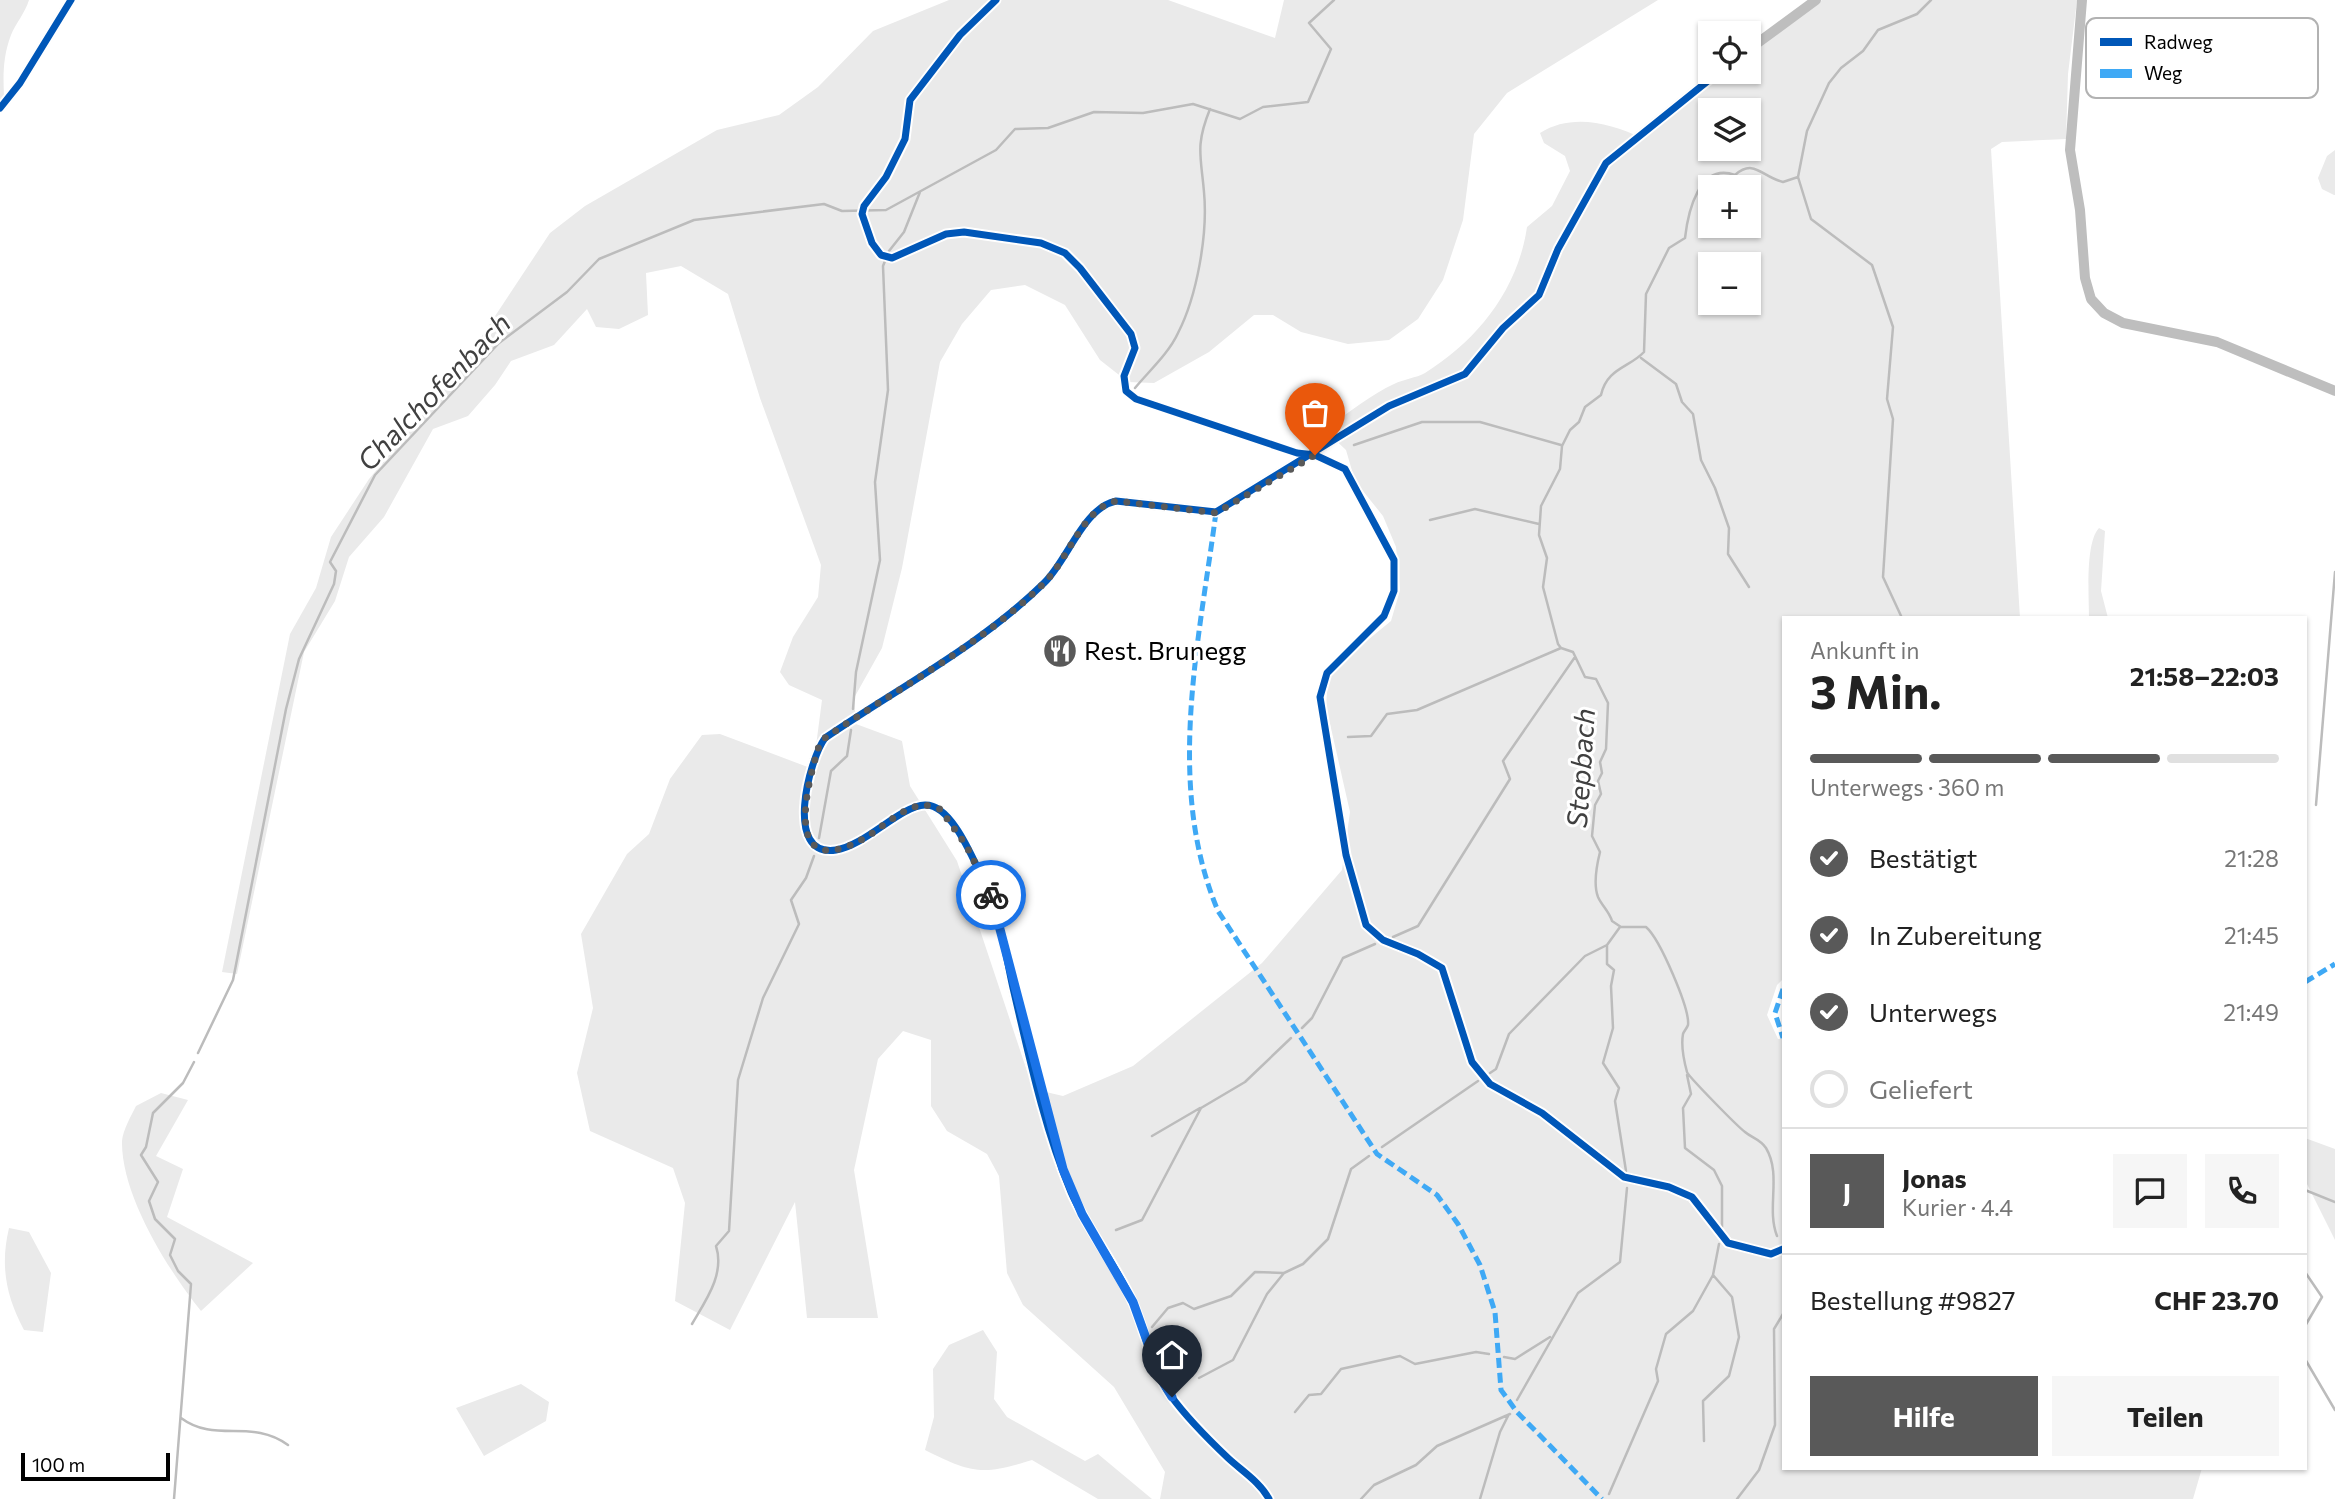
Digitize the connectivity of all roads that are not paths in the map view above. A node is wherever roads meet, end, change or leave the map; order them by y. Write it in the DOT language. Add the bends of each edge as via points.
graph roads {
  1 [pos="71,0"];
  2 [pos="1816,0"];
  3 [pos="2082,0"];
  4 [pos="1761,40"];
  5 [pos="1703,84"];
  6 [pos="0,108"];
  7 [pos="2335,391"];
  8 [pos="1269,1499"];
  1 -- 6 [label="street"];
  2 -- 4 [label="street"];
  3 -- 7 [label="street" via="2070,150 2091,299 2123,323 2217,342"];
  5 -- 8 [label="street" via="1606,163 1558,249 1539,295 1503,328 1465,374 1389,406 1216,513 1116,501 1104,504 1093,512 1053,574 1017,610 825,738 815,760 805,805 805,835 811,844 837,850 925,805 940,809 966,845 993,899 1027,1040 1072,1193 1133,1302 1165,1387"];
}
